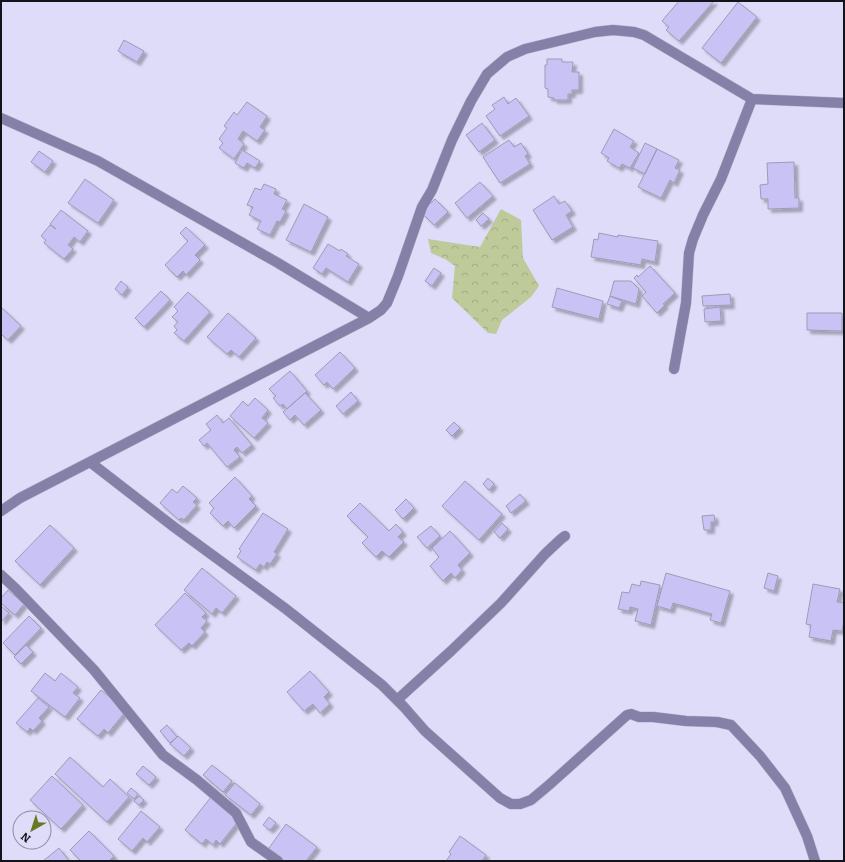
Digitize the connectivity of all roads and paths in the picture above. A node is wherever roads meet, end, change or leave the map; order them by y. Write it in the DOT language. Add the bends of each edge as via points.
graph roads {
  1 [pos="752,99"];
  2 [pos="844,103"];
  3 [pos="1,118"];
  4 [pos="369,318"];
  5 [pos="674,369"];
  6 [pos="90,462"];
  7 [pos="1,511"];
  8 [pos="565,536"];
  9 [pos="1,575"];
  10 [pos="397,700"];
  11 [pos="278,861"];
  12 [pos="814,861"];
  1 -- 2 [label="street"];
  1 -- 4 [label="street" via="644,35 634,32 595,32 525,49 507,57 487,74 471,101 422,207 387,303"];
  1 -- 5 [label="street" via="721,179 692,239 686,303"];
  3 -- 4 [label="street" via="98,161"];
  4 -- 6 [label="street"];
  6 -- 7 [label="street" via="20,498"];
  6 -- 10 [label="street" via="286,609 382,685"];
  8 -- 10 [label="street" via="545,554 501,603"];
  9 -- 11 [label="street" via="94,670 163,755 236,813 251,842"];
  10 -- 12 [label="street" via="425,731 500,798 511,804 531,800 627,715 731,725 785,788 807,836"];
}
